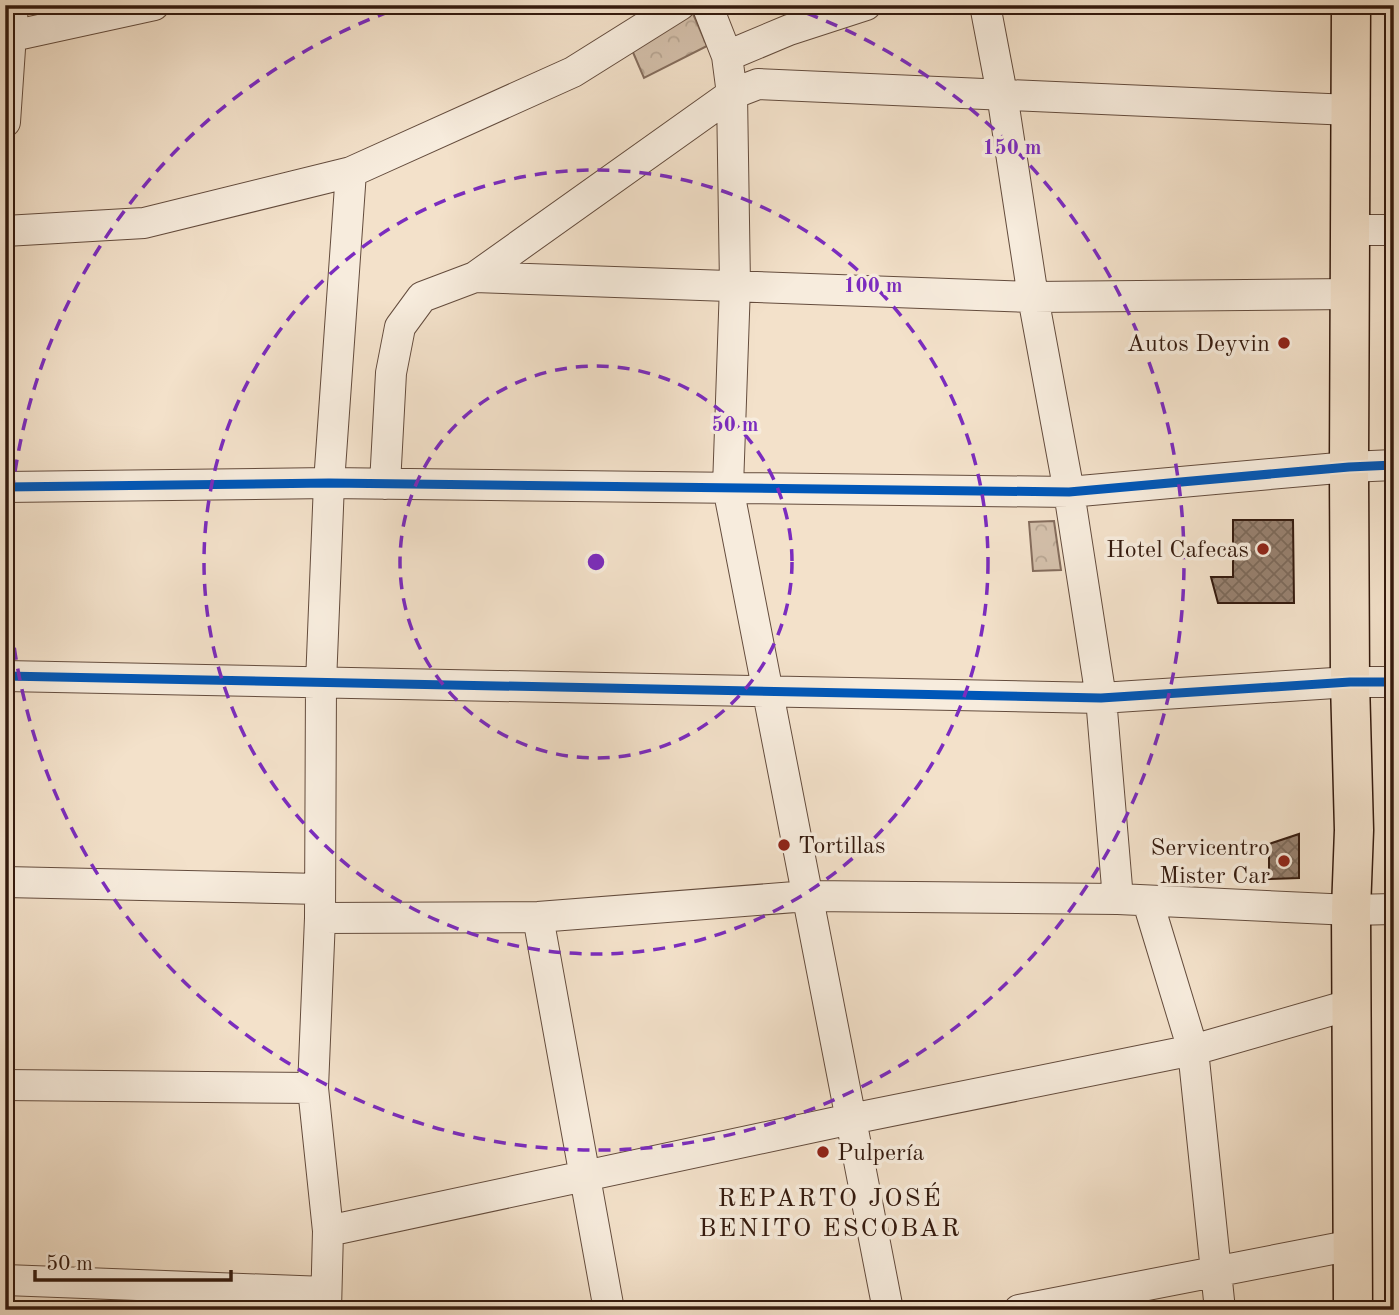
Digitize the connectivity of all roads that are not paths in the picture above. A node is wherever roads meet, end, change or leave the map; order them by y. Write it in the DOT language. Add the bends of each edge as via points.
graph roads {
  1 [pos="13,5"];
  2 [pos="154,5"];
  3 [pos="680,5"];
  4 [pos="707,5"];
  5 [pos="866,5"];
  6 [pos="985,5"];
  7 [pos="1351,5"];
  8 [pos="12,36"];
  9 [pos="727,56"];
  10 [pos="732,94"];
  11 [pos="1002,94"];
  12 [pos="1350,110"];
  13 [pos="5,122"];
  14 [pos="351,172"];
  15 [pos="1350,230"];
  16 [pos="1394,230"];
  17 [pos="5,231"];
  18 [pos="475,277"];
  19 [pos="735,285"];
  20 [pos="1350,294"];
  21 [pos="1033,297"];
  22 [pos="1394,465"];
  23 [pos="1349,467"];
  24 [pos="329,483"];
  25 [pos="385,484"];
  26 [pos="5,487"];
  27 [pos="728,487"];
  28 [pos="1069,492"];
  29 [pos="5,676"];
  30 [pos="321,682"];
  31 [pos="1350,682"];
  32 [pos="1394,682"];
  33 [pos="768,691"];
  34 [pos="1101,698"];
  35 [pos="5,882"];
  36 [pos="808,896"];
  37 [pos="1118,899"];
  38 [pos="1148,902"];
  39 [pos="320,903"];
  40 [pos="1394,909"];
  41 [pos="1351,910"];
  42 [pos="538,917"];
  43 [pos="1353,1004"];
  44 [pos="1193,1050"];
  45 [pos="5,1085"];
  46 [pos="313,1088"];
  47 [pos="851,1119"];
  48 [pos="586,1176"];
  49 [pos="328,1231"];
  50 [pos="1353,1245"];
  51 [pos="1217,1271"];
  52 [pos="5,1280"];
  53 [pos="326,1301"];
  54 [pos="609,1310"];
  55 [pos="888,1310"];
  56 [pos="1019,1310"];
  57 [pos="1220,1310"];
  58 [pos="1353,1310"];
  1 -- 8 [label="street"];
  2 -- 8 [label="street"];
  3 -- 14 [label="street" via="573,72"];
  4 -- 9 [label="street"];
  5 -- 9 [label="street"];
  6 -- 11 [label="street"];
  7 -- 12 [label="highway"];
  8 -- 13 [label="street"];
  9 -- 10 [label="street"];
  10 -- 11 [label="street" via="758,84"];
  10 -- 18 [label="street"];
  10 -- 19 [label="street"];
  11 -- 12 [label="street"];
  11 -- 21 [label="street"];
  12 -- 15 [label="highway"];
  14 -- 17 [label="street" via="144,223"];
  14 -- 24 [label="street"];
  15 -- 16 [label="street"];
  15 -- 20 [label="highway"];
  18 -- 19 [label="street"];
  18 -- 25 [label="street" via="422,296 400,327 391,373"];
  19 -- 21 [label="street"];
  19 -- 27 [label="street"];
  20 -- 21 [label="street"];
  20 -- 23 [label="highway"];
  21 -- 28 [label="street"];
  22 -- 23 [label="street"];
  23 -- 28 [label="street"];
  23 -- 31 [label="highway"];
  24 -- 25 [label="street"];
  24 -- 26 [label="street"];
  24 -- 30 [label="street"];
  25 -- 27 [label="street"];
  27 -- 28 [label="street"];
  27 -- 33 [label="street"];
  28 -- 34 [label="street"];
  29 -- 30 [label="street"];
  30 -- 33 [label="street"];
  30 -- 39 [label="street"];
  31 -- 32 [label="street"];
  31 -- 34 [label="street"];
  31 -- 41 [label="highway"];
  33 -- 34 [label="street"];
  33 -- 36 [label="street"];
  34 -- 37 [label="street"];
  35 -- 39 [label="street"];
  36 -- 37 [label="street"];
  36 -- 42 [label="street"];
  36 -- 47 [label="street"];
  37 -- 38 [label="street"];
  38 -- 41 [label="street"];
  38 -- 44 [label="street"];
  39 -- 42 [label="street"];
  39 -- 46 [label="street"];
  40 -- 41 [label="street"];
  41 -- 43 [label="highway"];
  42 -- 48 [label="street"];
  43 -- 44 [label="street"];
  43 -- 50 [label="highway"];
  44 -- 47 [label="street"];
  44 -- 51 [label="street"];
  45 -- 46 [label="street"];
  46 -- 49 [label="street"];
  47 -- 48 [label="street"];
  47 -- 55 [label="street"];
  48 -- 49 [label="street"];
  48 -- 54 [label="street"];
  49 -- 53 [label="street"];
  50 -- 51 [label="street"];
  50 -- 58 [label="highway"];
  51 -- 56 [label="street"];
  51 -- 57 [label="street"];
  52 -- 53 [label="street"];
}
